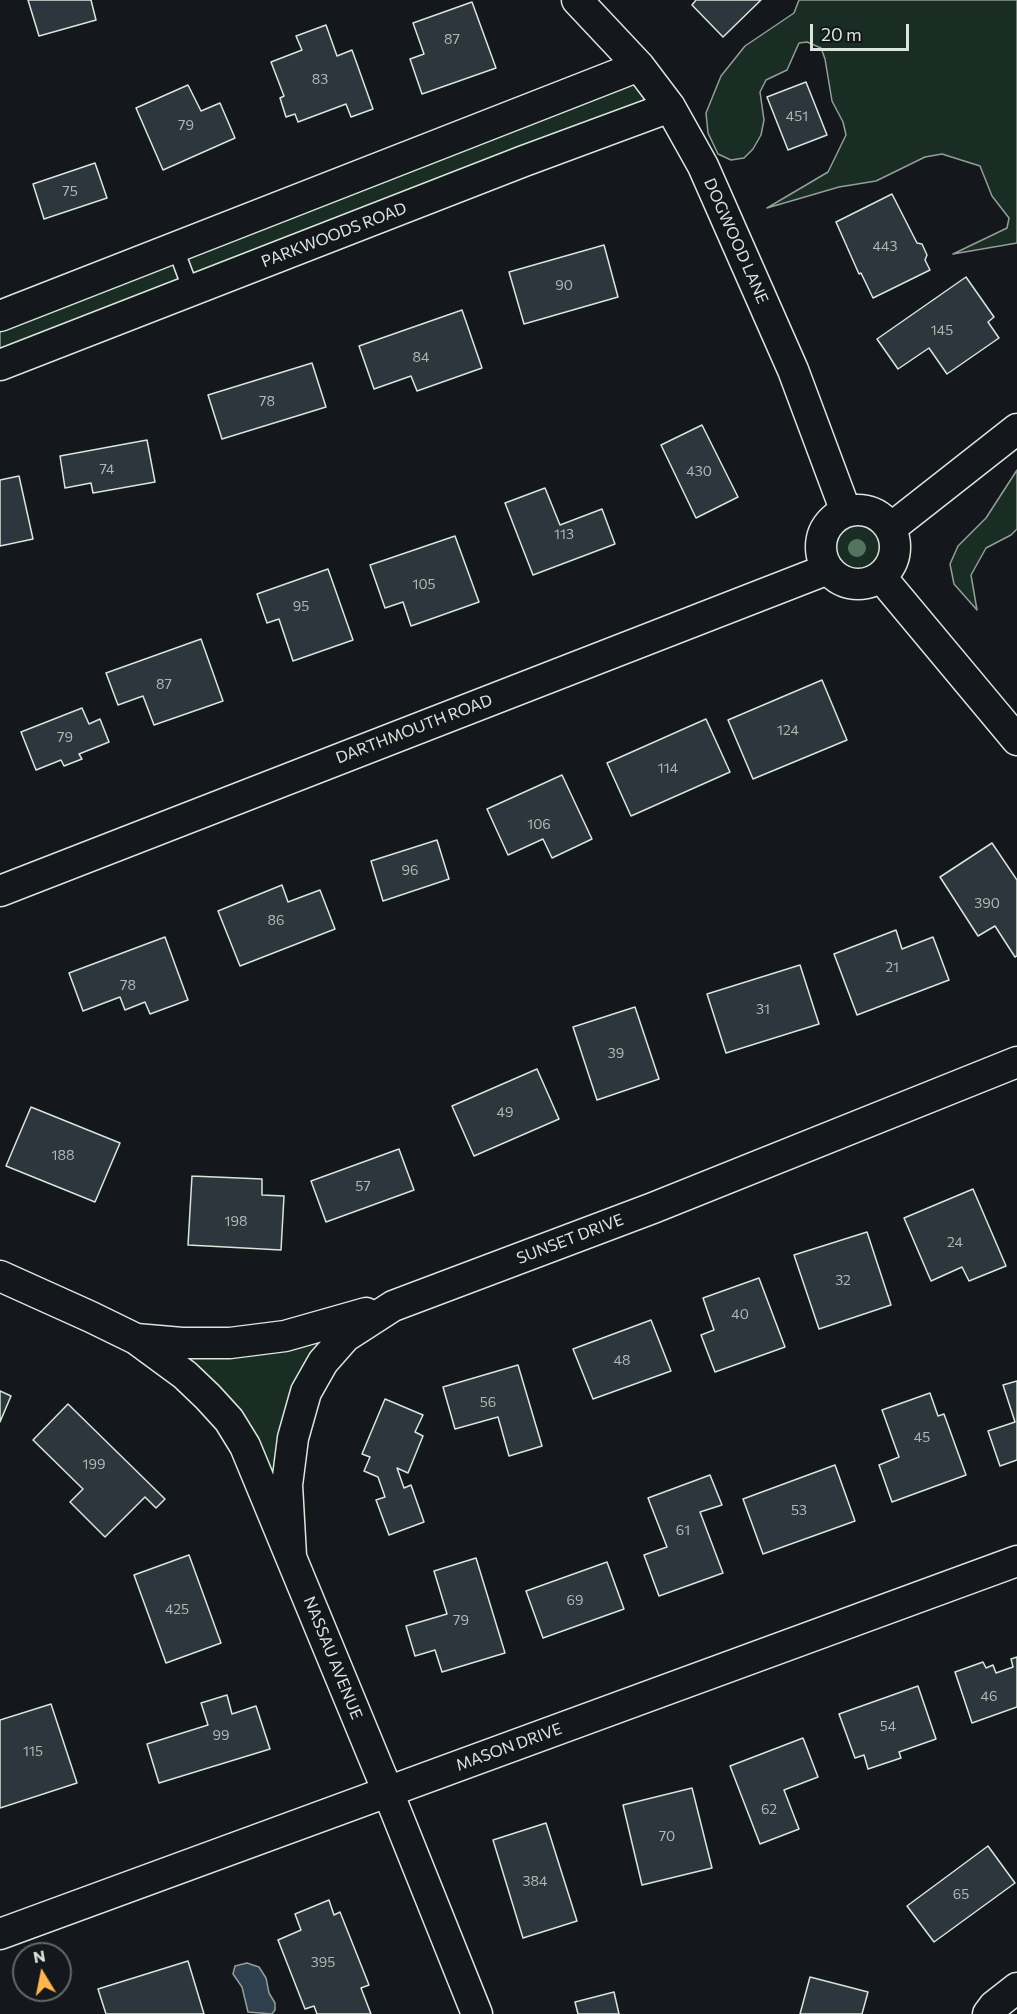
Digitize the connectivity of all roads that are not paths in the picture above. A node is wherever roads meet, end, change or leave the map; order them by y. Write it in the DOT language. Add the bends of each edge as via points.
graph roads {
  1 [pos="577,0"];
  2 [pos="639,66"];
  3 [pos="670,107"];
  4 [pos="175,247"];
  5 [pos="191,290"];
  6 [pos="0,316"];
  7 [pos="0,365"];
  8 [pos="1017,429"];
  9 [pos="846,512"];
  10 [pos="891,528"];
  11 [pos="828,569"];
  12 [pos="881,577"];
  13 [pos="1017,740"];
  14 [pos="0,891"];
  15 [pos="1017,1062"];
  16 [pos="0,1276"];
  17 [pos="393,1306"];
  18 [pos="136,1339"];
  19 [pos="291,1556"];
  20 [pos="1017,1560"];
  21 [pos="388,1792"];
  22 [pos="0,1934"];
  23 [pos="1017,1988"];
  24 [pos="477,2014"];
  25 [pos="988,2014"];
  1 -- 2 [label="street, DOGWOOD LANE"];
  2 -- 3 [label="street, DOGWOOD LANE"];
  2 -- 4 [label="street"];
  3 -- 5 [label="street, PARKWOODS ROAD"];
  3 -- 9 [label="street, DOGWOOD LANE" via="731,227 793,370"];
  4 -- 5 [label="lane"];
  4 -- 6 [label="street"];
  5 -- 7 [label="street, PARKWOODS ROAD"];
  8 -- 10 [label="street"];
  9 -- 10 [label="street" via="866,510"];
  9 -- 11 [label="street" via="836,517 823,535 822,558"];
  10 -- 12 [label="street" via="894,559"];
  11 -- 12 [label="street" via="847,583 859,585"];
  11 -- 14 [label="street, DARTHMOUTH ROAD"];
  12 -- 13 [label="street"];
  15 -- 17 [label="street, SUNSET DRIVE" via="653,1208"];
  16 -- 18 [label="street"];
  17 -- 18 [label="street" via="272,1338 230,1343"];
  17 -- 19 [label="street, SUNSET DRIVE" via="345,1337 323,1362 306,1392 293,1438 287,1485"];
  18 -- 19 [label="street, NASSAU AVENUE" via="185,1375 229,1420"];
  19 -- 21 [label="street, NASSAU AVENUE"];
  20 -- 21 [label="street, MASON DRIVE"];
  21 -- 22 [label="street, MASON DRIVE"];
  21 -- 24 [label="street, NASSAU AVENUE"];
  23 -- 25 [label="street"];
}
